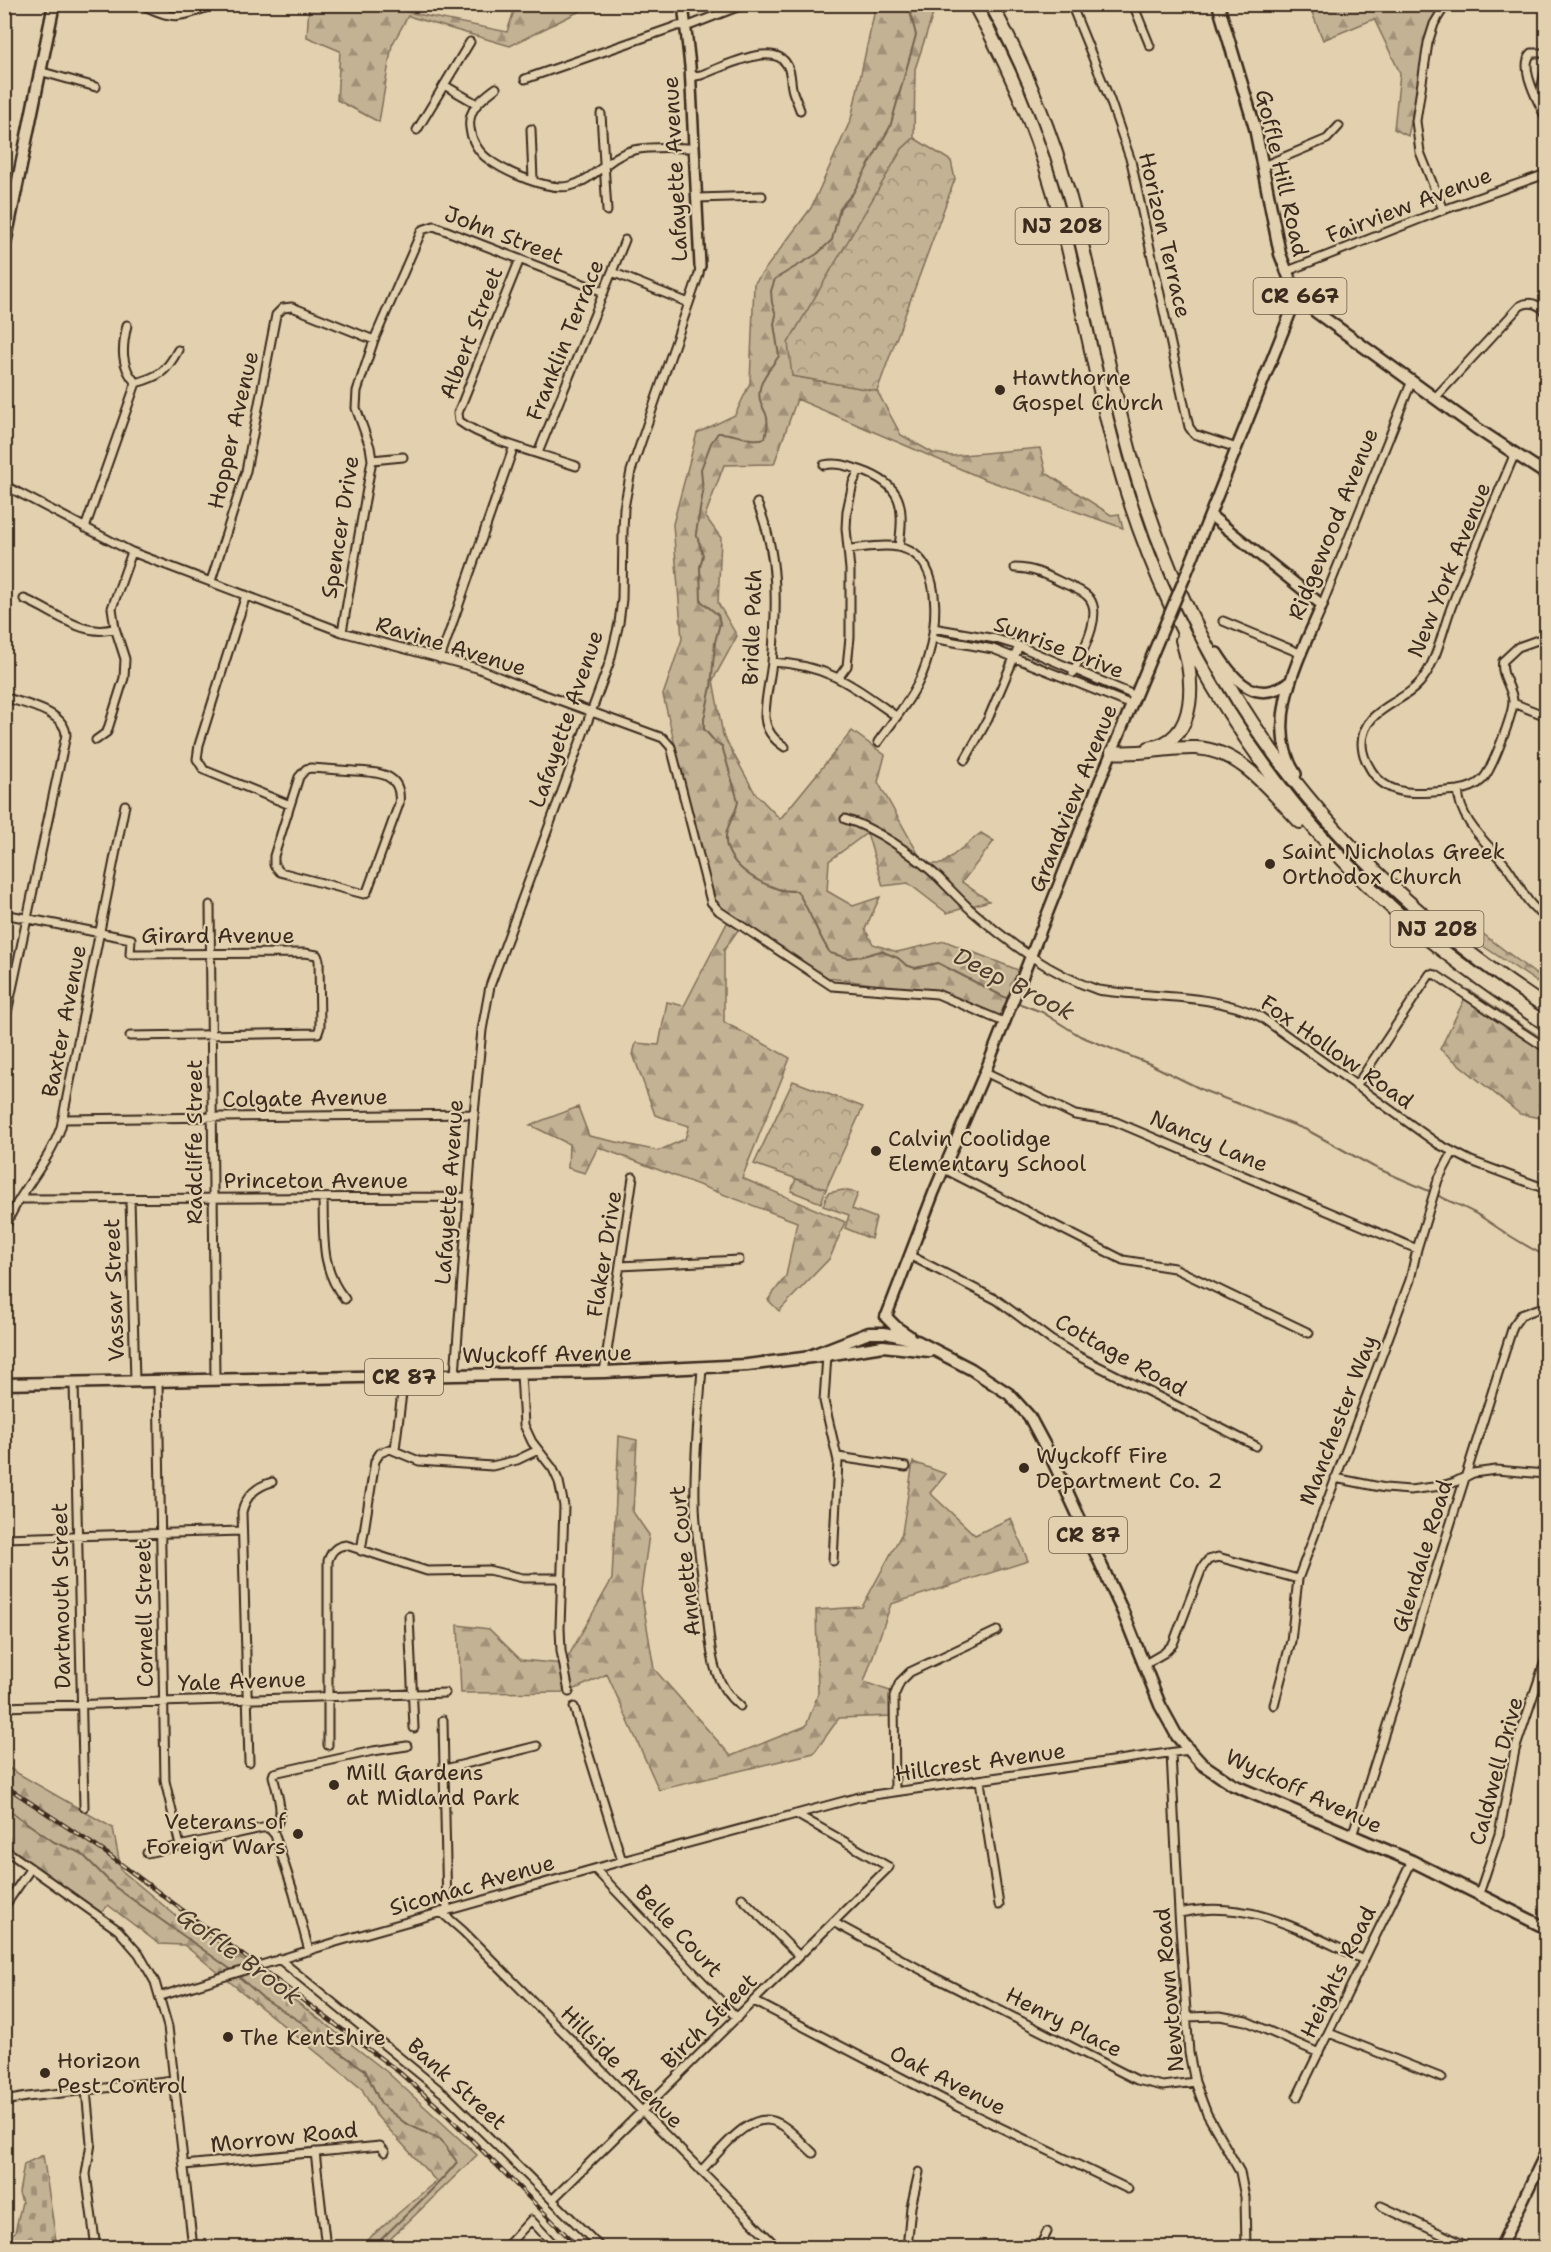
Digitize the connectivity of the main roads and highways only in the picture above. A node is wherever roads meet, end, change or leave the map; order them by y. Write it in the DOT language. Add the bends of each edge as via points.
graph roads {
  1 [pos="54,4"];
  2 [pos="974,4"];
  3 [pos="990,4"];
  4 [pos="1218,4"];
  5 [pos="4,249"];
  6 [pos="1546,474"];
  7 [pos="1168,599"];
  8 [pos="1362,879"];
  9 [pos="1546,1007"];
  10 [pos="1546,1024"];
  11 [pos="885,1333"];
  12 [pos="917,1341"];
  13 [pos="883,1346"];
  14 [pos="943,1355"];
  15 [pos="802,1359"];
  16 [pos="4,1384"];
  17 [pos="1546,1928"];
  1 -- 5 [label="main road"];
  2 -- 7 [label="highway, NJ 208" via="1014,82 1048,174 1117,460 1139,530"];
  3 -- 9 [label="highway, NJ 208" via="1030,84 1061,170 1130,454 1153,525 1181,595 1214,660 1292,779 1340,836 1426,919"];
  4 -- 6 [label="main road, Goffle Hill Road / CR 667" via="1255,128 1285,272 1298,294 1316,312 1411,383"];
  7 -- 8 [label="highway, NJ 208" via="1214,688 1252,747 1297,808"];
  7 -- 8 [label="highway" via="1190,677 1190,704 1184,721 1174,736 1155,748 1112,752 1196,748 1230,758 1250,771"];
  8 -- 10 [label="highway, NJ 208" via="1435,945"];
  11 -- 12 [label="main road, Wyckoff Avenue / CR 87"];
  11 -- 12 [label="main road" via="886,1317"];
  11 -- 13 [label="main road"];
  11 -- 15 [label="main road, Wyckoff Avenue / CR 87" via="869,1333"];
  12 -- 14 [label="main road, Wyckoff Avenue / CR 87"];
  13 -- 14 [label="main road, Wyckoff Avenue / CR 87"];
  13 -- 15 [label="main road, Wyckoff Avenue / CR 87"];
  14 -- 17 [label="main road, Wyckoff Avenue / CR 87" via="997,1385 1029,1416 1052,1459 1167,1720 1189,1750 1233,1785 1412,1862"];
  15 -- 16 [label="main road, Wyckoff Avenue / CR 87" via="604,1372"];
}
